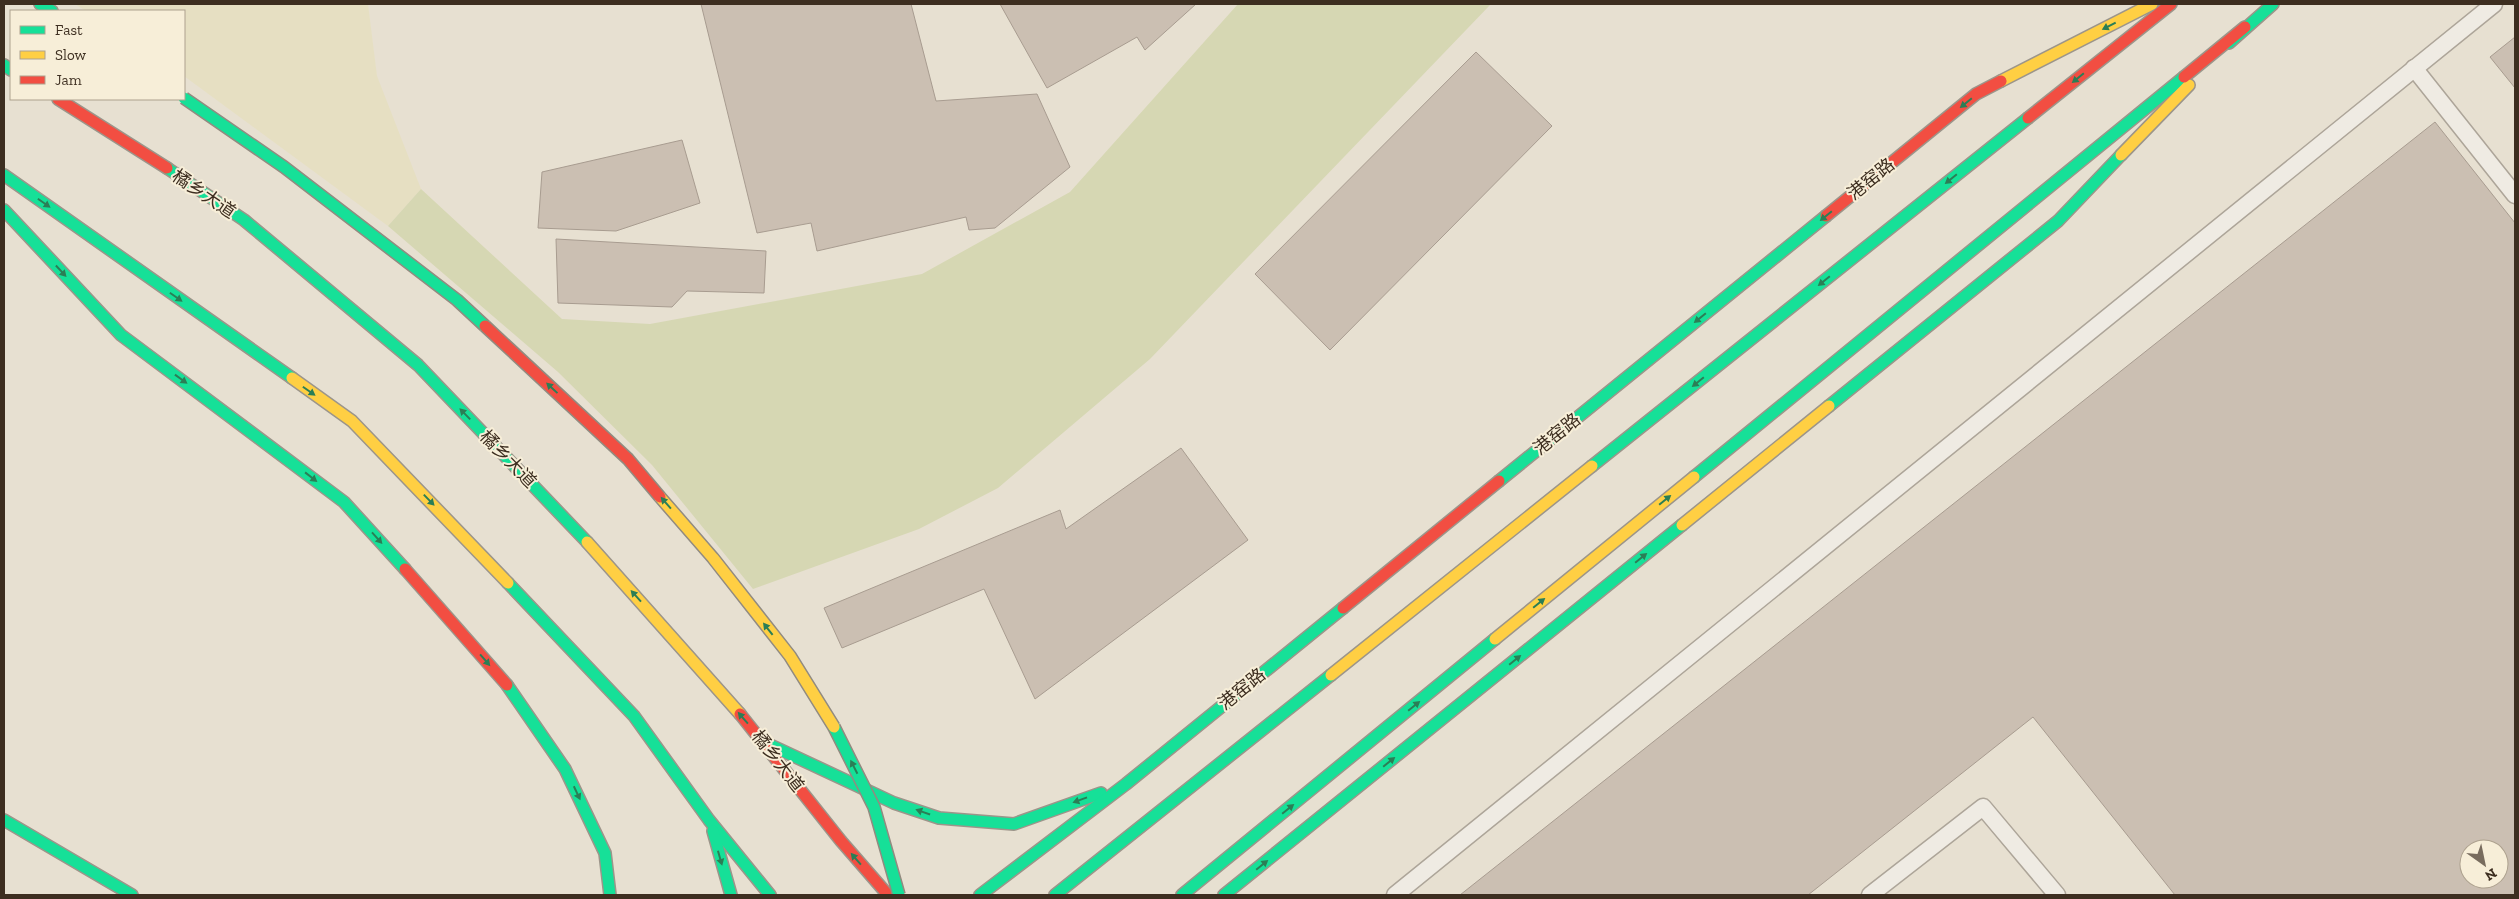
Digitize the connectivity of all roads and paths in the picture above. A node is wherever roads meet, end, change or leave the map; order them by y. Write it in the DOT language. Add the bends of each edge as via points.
graph roads {
  1 [pos="2152,4"];
  2 [pos="2171,4"];
  3 [pos="2273,4"];
  4 [pos="2494,4"];
  5 [pos="2245,27"];
  6 [pos="2414,68"];
  7 [pos="185,99"];
  8 [pos="60,100"];
  9 [pos="4,175"];
  10 [pos="2515,194"];
  11 [pos="4,210"];
  12 [pos="764,742"];
  13 [pos="1126,784"];
  14 [pos="4,820"];
  15 [pos="709,820"];
  16 [pos="132,895"];
  17 [pos="610,895"];
  18 [pos="731,895"];
  19 [pos="770,895"];
  20 [pos="888,895"];
  21 [pos="899,895"];
  22 [pos="980,895"];
  23 [pos="1055,895"];
  24 [pos="1182,895"];
  25 [pos="1224,895"];
  26 [pos="1394,895"];
  27 [pos="1870,895"];
  28 [pos="2057,895"];
  1 -- 13 [label="main road, 港窑路, one-way" via="1976,94"];
  2 -- 23 [label="main road, one-way"];
  3 -- 5 [label="main road"];
  4 -- 6 [label="lane"];
  24 -- 5 [label="main road, one-way"];
  25 -- 5 [label="main road, one-way" via="2058,221"];
  6 -- 10 [label="lane"];
  6 -- 26 [label="lane"];
  21 -- 7 [label="main road, one-way, bridge" via="874,806 835,729 784,649 713,558 628,459 457,300 284,167"];
  12 -- 8 [label="main road, 橘乡大道, one-way" via="566,519 418,365 244,220"];
  9 -- 15 [label="main road, one-way" via="352,422 634,716"];
  11 -- 17 [label="main road, one-way" via="122,335 344,502 503,680 566,769 605,853"];
  13 -- 12 [label="main road, one-way" via="1014,824 939,818 894,803"];
  20 -- 12 [label="main road, 橘乡大道, one-way" via="841,841"];
  13 -- 22 [label="main road, 港窑路"];
  14 -- 16 [label="main road"];
  15 -- 18 [label="main road, one-way"];
  15 -- 19 [label="main road"];
  27 -- 28 [label="lane" via="1984,807"];
}
